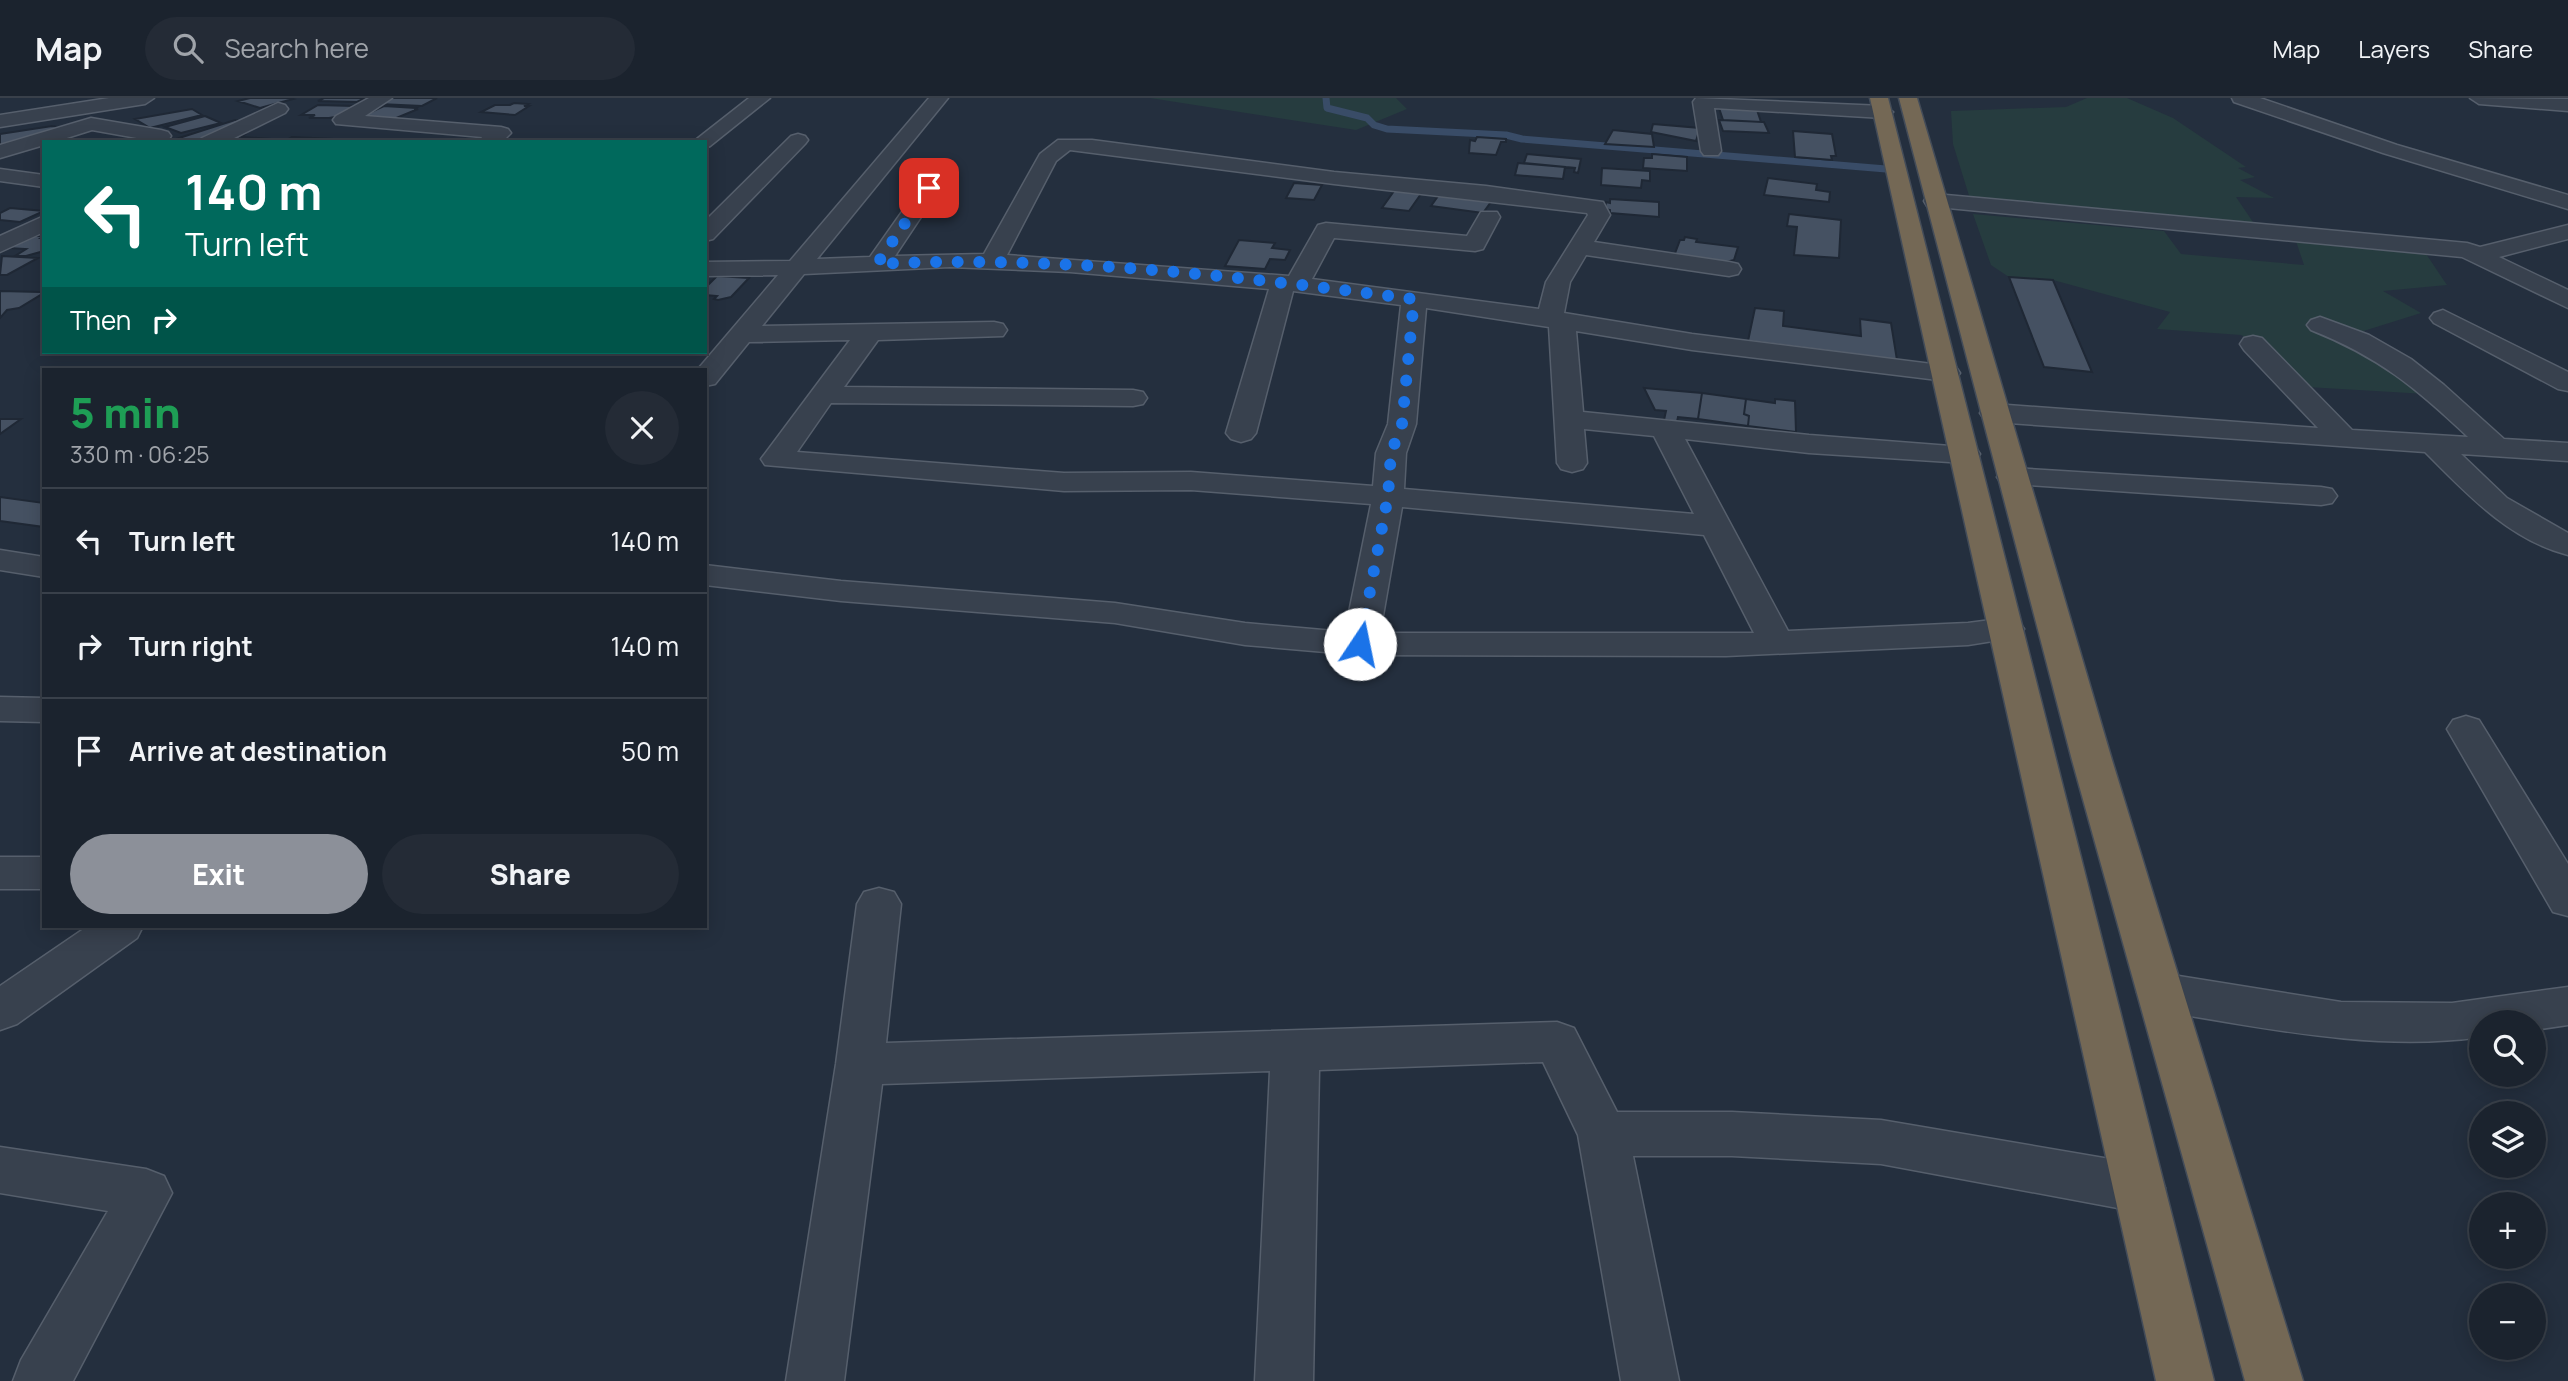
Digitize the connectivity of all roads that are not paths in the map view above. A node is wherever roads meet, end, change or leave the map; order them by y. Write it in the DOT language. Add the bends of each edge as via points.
graph roads {
  1 [pos="145,98"];
  2 [pos="383,98"];
  3 [pos="761,98"];
  4 [pos="939,98"];
  5 [pos="2241,98"];
  6 [pos="2482,98"];
  7 [pos="1890,102"];
  8 [pos="2568,105"];
  9 [pos="278,109"];
  10 [pos="0,121"];
  11 [pos="161,136"];
  12 [pos="213,140"];
  13 [pos="492,140"];
  14 [pos="705,140"];
  15 [pos="799,140"];
  16 [pos="1711,151"];
  17 [pos="0,152"];
  18 [pos="942,169"];
  19 [pos="0,176"];
  20 [pos="42,181"];
  21 [pos="1935,201"];
  22 [pos="2568,202"];
  23 [pos="1489,217"];
  24 [pos="0,227"];
  25 [pos="39,228"];
  26 [pos="707,232"];
  27 [pos="2568,232"];
  28 [pos="0,244"];
  29 [pos="1578,247"];
  30 [pos="2477,255"];
  31 [pos="992,261"];
  32 [pos="877,264"];
  33 [pos="796,268"];
  34 [pos="707,269"];
  35 [pos="1729,269"];
  36 [pos="1290,283"];
  37 [pos="1414,299"];
  38 [pos="2568,300"];
  39 [pos="2443,318"];
  40 [pos="1556,320"];
  41 [pos="2320,325"];
  42 [pos="994,330"];
  43 [pos="870,332"];
  44 [pos="741,334"];
  45 [pos="2253,344"];
  46 [pos="1946,373"];
  47 [pos="707,376"];
  48 [pos="2568,383"];
  49 [pos="826,395"];
  50 [pos="1133,398"];
  51 [pos="1994,413"];
  52 [pos="1569,419"];
  53 [pos="1665,428"];
  54 [pos="1241,433"];
  55 [pos="2344,439"];
  56 [pos="2433,444"];
  57 [pos="2496,448"];
  58 [pos="2568,452"];
  59 [pos="1965,454"];
  60 [pos="1572,463"];
  61 [pos="2012,477"];
  62 [pos="1388,496"];
  63 [pos="2321,496"];
  64 [pos="2520,520"];
  65 [pos="2568,523"];
  66 [pos="1716,526"];
  67 [pos="2568,545"];
  68 [pos="0,560"];
  69 [pos="42,567"];
  70 [pos="707,575"];
  71 [pos="2006,629"];
  72 [pos="1776,642"];
  73 [pos="1360,644"];
  74 [pos="0,709"];
  75 [pos="42,710"];
  76 [pos="2466,729"];
  77 [pos="0,873"];
  78 [pos="42,873"];
  79 [pos="2568,900"];
  80 [pos="879,904"];
  81 [pos="118,928"];
  82 [pos="2160,992"];
  83 [pos="2568,1006"];
  84 [pos="0,1011"];
  85 [pos="1295,1051"];
  86 [pos="860,1064"];
  87 [pos="1603,1134"];
  88 [pos="0,1170"];
  89 [pos="2138,1188"];
  90 [pos="42,1381"];
  91 [pos="815,1381"];
  92 [pos="1284,1381"];
  93 [pos="1650,1381"];
  94 [pos="2185,1381"];
  95 [pos="2274,1381"];
  1 -- 10 [label="street"];
  2 -- 13 [label="street" via="344,120 501,133"];
  3 -- 14 [label="street"];
  4 -- 33 [label="street"];
  5 -- 22 [label="street"];
  6 -- 8 [label="street"];
  7 -- 16 [label="street" via="1703,102"];
  7 -- 21 [label="highway"];
  7 -- 46 [label="highway"];
  9 -- 12 [label="street"];
  11 -- 17 [label="street" via="91,124"];
  15 -- 26 [label="street"];
  18 -- 32 [label="street"];
  19 -- 20 [label="street"];
  21 -- 30 [label="street" via="2467,250"];
  21 -- 51 [label="highway"];
  23 -- 36 [label="street" via="1475,244 1326,230"];
  24 -- 25 [label="street"];
  25 -- 28 [label="street"];
  27 -- 30 [label="street"];
  29 -- 31 [label="street" via="1599,215 1595,207 1065,144 1047,158"];
  29 -- 35 [label="street"];
  29 -- 40 [label="street" via="1558,282"];
  30 -- 38 [label="street"];
  31 -- 32 [label="street"];
  31 -- 36 [label="street"];
  32 -- 33 [label="street"];
  33 -- 34 [label="street"];
  33 -- 44 [label="street"];
  36 -- 37 [label="street"];
  36 -- 54 [label="street"];
  37 -- 40 [label="street"];
  37 -- 62 [label="street" via="1402,424 1391,453"];
  39 -- 48 [label="street"];
  40 -- 46 [label="street"];
  40 -- 52 [label="street"];
  41 -- 57 [label="street" via="2394,360"];
  42 -- 43 [label="street"];
  43 -- 44 [label="street"];
  43 -- 49 [label="street"];
  44 -- 47 [label="street"];
  45 -- 55 [label="street"];
  46 -- 59 [label="highway"];
  49 -- 50 [label="street"];
  49 -- 62 [label="street" via="776,459 1064,482 1191,481"];
  51 -- 55 [label="street"];
  51 -- 61 [label="highway"];
  52 -- 53 [label="street"];
  52 -- 60 [label="street"];
  53 -- 59 [label="street" via="1809,444"];
  53 -- 66 [label="street"];
  55 -- 56 [label="street"];
  56 -- 57 [label="street"];
  56 -- 64 [label="street" via="2496,505"];
  57 -- 58 [label="street"];
  59 -- 71 [label="highway"];
  61 -- 63 [label="street"];
  61 -- 82 [label="highway"];
  62 -- 66 [label="street"];
  62 -- 73 [label="street"];
  64 -- 65 [label="street"];
  64 -- 67 [label="street"];
  66 -- 72 [label="street"];
  68 -- 69 [label="street"];
  70 -- 73 [label="street" via="1115,613 1245,634"];
  71 -- 72 [label="street"];
  71 -- 89 [label="highway"];
  72 -- 73 [label="street"];
  74 -- 75 [label="street"];
  76 -- 79 [label="street"];
  77 -- 78 [label="street"];
  80 -- 86 [label="street"];
  81 -- 84 [label="street"];
  82 -- 83 [label="street" via="2341,1021 2452,1022"];
  82 -- 95 [label="highway"];
  85 -- 86 [label="street"];
  85 -- 87 [label="street" via="1557,1042"];
  85 -- 92 [label="street"];
  86 -- 91 [label="street"];
  87 -- 89 [label="street" via="1732,1134 1881,1142"];
  87 -- 93 [label="street"];
  88 -- 90 [label="street" via="146,1194"];
  89 -- 94 [label="highway"];
}
